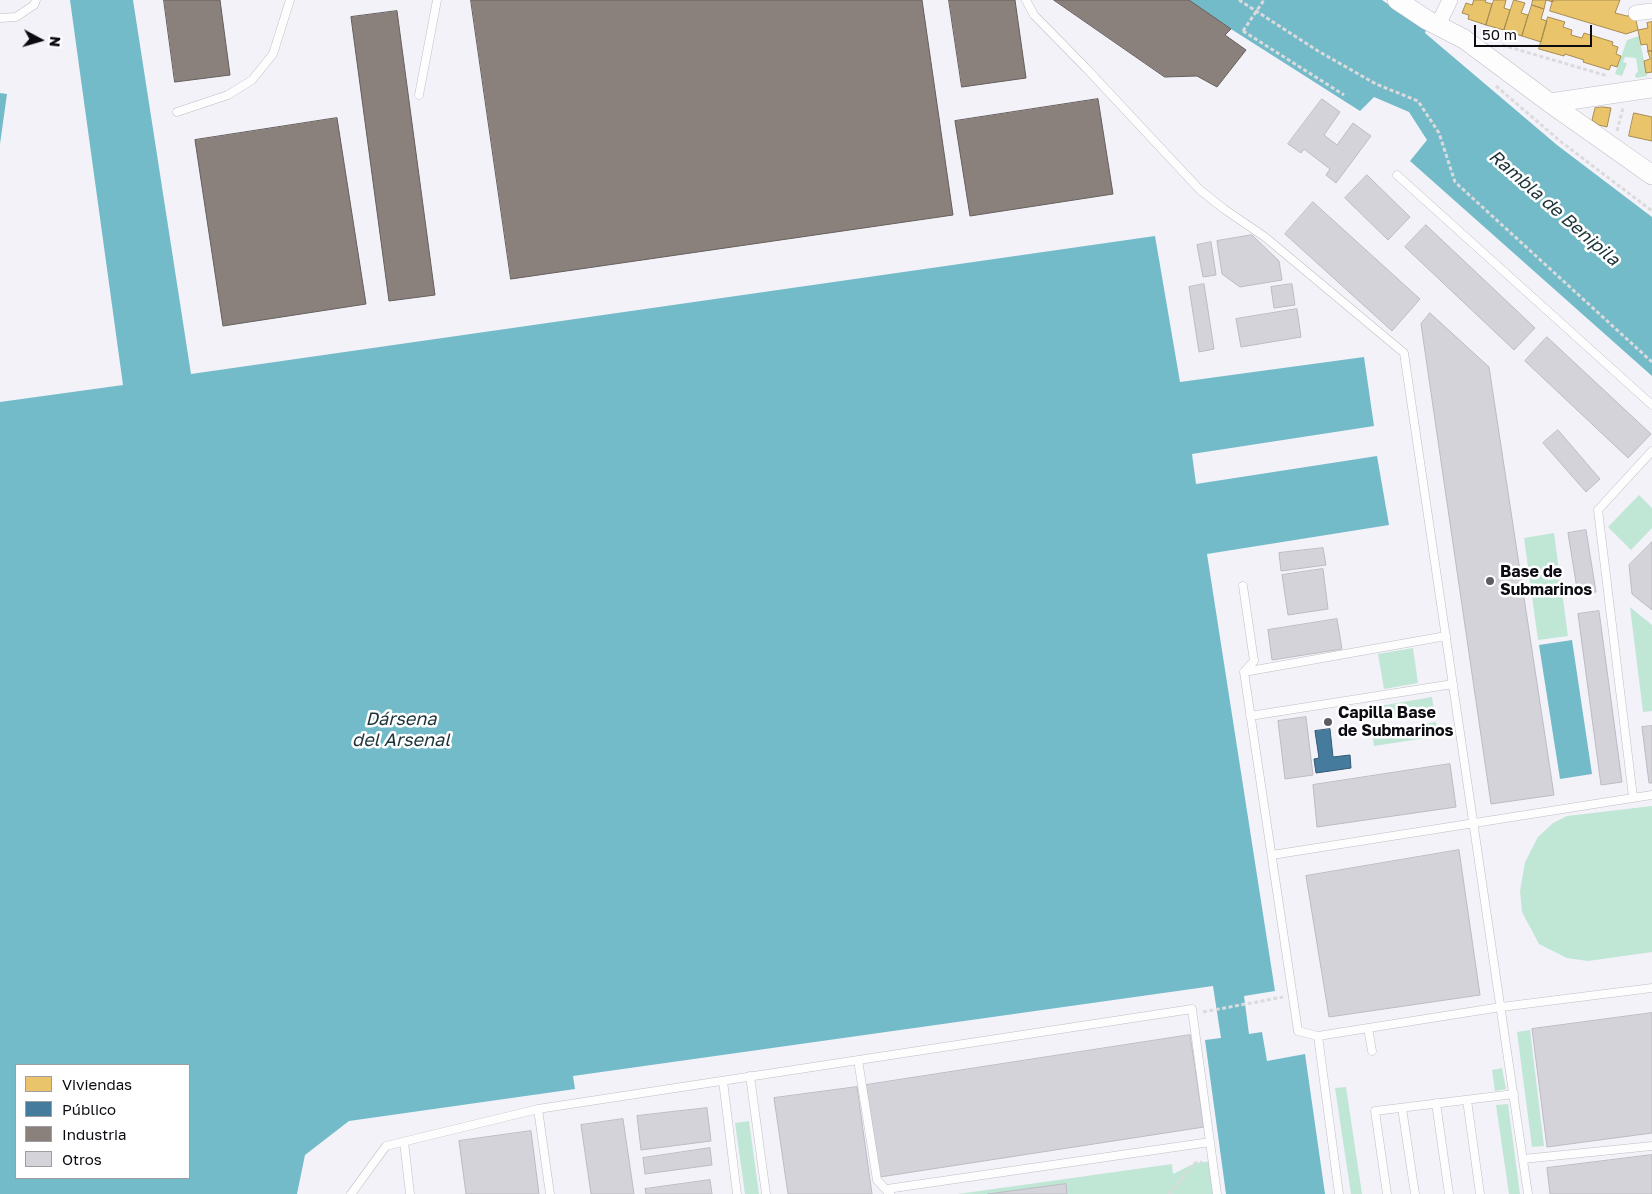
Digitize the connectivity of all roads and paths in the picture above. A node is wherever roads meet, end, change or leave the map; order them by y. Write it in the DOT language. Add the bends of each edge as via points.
graph roads {
  1 [pos="36,0"];
  2 [pos="290,0"];
  3 [pos="437,0"];
  4 [pos="1026,0"];
  5 [pos="1239,0"];
  6 [pos="1264,0"];
  7 [pos="1398,0"];
  8 [pos="1450,0"];
  9 [pos="1652,10"];
  10 [pos="1636,14"];
  11 [pos="0,18"];
  12 [pos="1438,25"];
  13 [pos="1495,43"];
  14 [pos="1309,73"];
  15 [pos="1306,77"];
  16 [pos="1609,77"];
  17 [pos="1493,84"];
  18 [pos="1652,88"];
  19 [pos="419,95"];
  20 [pos="1344,95"];
  21 [pos="1550,103"];
  22 [pos="1624,103"];
  23 [pos="177,112"];
  24 [pos="1616,138"];
  25 [pos="1397,175"];
  26 [pos="1652,175"];
  27 [pos="1652,211"];
  28 [pos="1652,362"];
  29 [pos="1652,405"];
  30 [pos="1652,451"];
  31 [pos="1243,586"];
  32 [pos="1446,636"];
  33 [pos="1244,672"];
  34 [pos="1453,684"];
  35 [pos="1250,716"];
  36 [pos="1652,795"];
  37 [pos="1633,797"];
  38 [pos="1474,822"];
  39 [pos="1272,855"];
  40 [pos="1652,988"];
  41 [pos="1293,996"];
  42 [pos="1501,1007"];
  43 [pos="1206,1011"];
  44 [pos="1368,1028"];
  45 [pos="1318,1036"];
  46 [pos="1372,1051"];
  47 [pos="858,1060"];
  48 [pos="750,1076"];
  49 [pos="723,1081"];
  50 [pos="1514,1094"];
  51 [pos="1467,1100"];
  52 [pos="1436,1104"];
  53 [pos="1402,1108"];
  54 [pos="538,1109"];
  55 [pos="404,1142"];
  56 [pos="1210,1142"];
  57 [pos="1652,1146"];
  58 [pos="1523,1159"];
  59 [pos="1195,1163"];
  60 [pos="888,1191"];
  61 [pos="351,1194"];
  62 [pos="410,1194"];
  63 [pos="550,1194"];
  64 [pos="737,1194"];
  65 [pos="766,1194"];
  66 [pos="1169,1194"];
  67 [pos="1217,1194"];
  68 [pos="1339,1194"];
  69 [pos="1387,1194"];
  70 [pos="1415,1194"];
  71 [pos="1449,1194"];
  72 [pos="1480,1194"];
  73 [pos="1528,1194"];
  1 -- 11 [label="lane" via="34,5 16,17"];
  2 -- 23 [label="lane" via="274,54 252,80 228,95"];
  3 -- 19 [label="lane"];
  4 -- 32 [label="lane" via="1034,15 1200,190 1265,237 1404,354"];
  5 -- 28 [label="path" via="1318,51 1376,84 1418,102 1439,133 1455,182"];
  6 -- 14 [label="path, bridge" via="1243,31"];
  7 -- 12 [label="street"];
  8 -- 12 [label="street"];
  9 -- 10 [label="street"];
  12 -- 21 [label="street" via="1464,39"];
  13 -- 16 [label="path"];
  14 -- 15 [label="path"];
  14 -- 20 [label="path"];
  17 -- 27 [label="path" via="1560,141"];
  18 -- 21 [label="street"];
  21 -- 26 [label="street"];
  22 -- 24 [label="path"];
  25 -- 29 [label="lane"];
  30 -- 37 [label="lane" via="1598,510"];
  31 -- 33 [label="lane" via="1254,661"];
  32 -- 33 [label="lane"];
  32 -- 34 [label="lane"];
  33 -- 35 [label="lane"];
  34 -- 35 [label="lane"];
  34 -- 38 [label="lane"];
  35 -- 39 [label="lane"];
  36 -- 37 [label="lane"];
  37 -- 38 [label="lane"];
  38 -- 39 [label="lane"];
  38 -- 42 [label="lane"];
  39 -- 41 [label="lane"];
  40 -- 42 [label="lane"];
  41 -- 43 [label="path"];
  41 -- 45 [label="lane" via="1298,1032"];
  42 -- 44 [label="lane"];
  42 -- 50 [label="lane"];
  44 -- 45 [label="lane"];
  44 -- 46 [label="lane"];
  45 -- 68 [label="lane"];
  47 -- 48 [label="lane"];
  47 -- 56 [label="lane" via="1192,1009"];
  47 -- 60 [label="lane" via="877,1180"];
  48 -- 49 [label="lane"];
  48 -- 65 [label="lane"];
  49 -- 54 [label="lane"];
  49 -- 64 [label="lane"];
  50 -- 51 [label="lane"];
  50 -- 58 [label="lane"];
  51 -- 52 [label="lane"];
  51 -- 72 [label="lane"];
  52 -- 53 [label="lane"];
  52 -- 71 [label="lane"];
  53 -- 69 [label="lane" via="1375,1111"];
  53 -- 70 [label="lane"];
  54 -- 55 [label="lane"];
  54 -- 63 [label="lane"];
  55 -- 61 [label="lane" via="386,1146"];
  55 -- 62 [label="lane"];
  56 -- 60 [label="lane"];
  56 -- 67 [label="lane"];
  57 -- 58 [label="lane"];
  58 -- 73 [label="lane"];
  59 -- 66 [label="path"];
}
